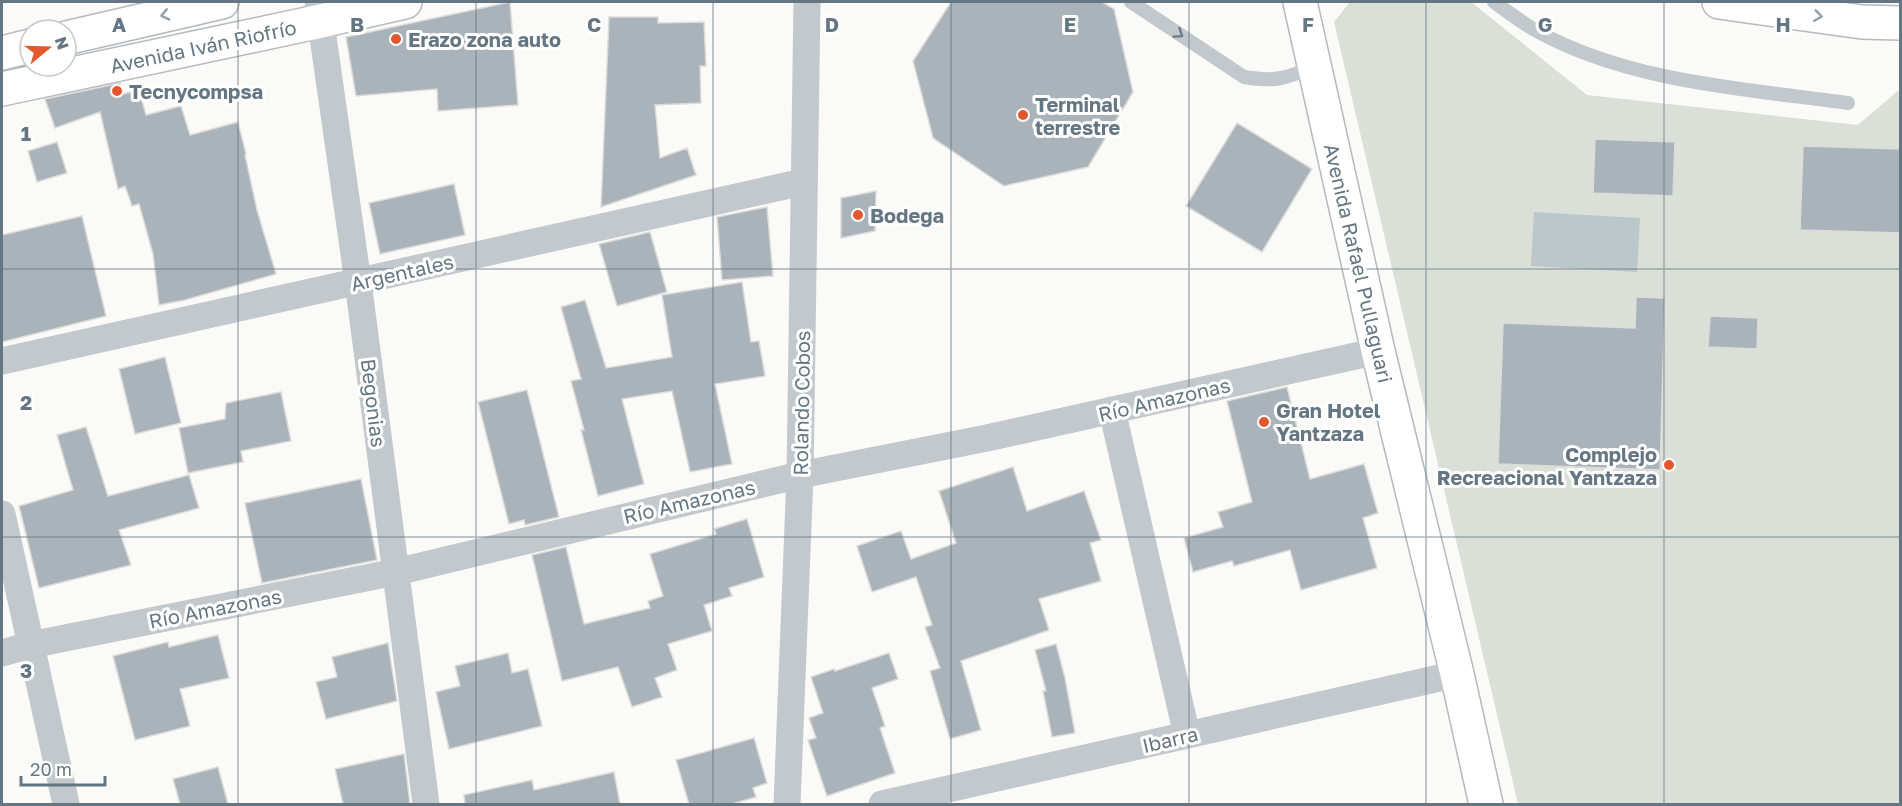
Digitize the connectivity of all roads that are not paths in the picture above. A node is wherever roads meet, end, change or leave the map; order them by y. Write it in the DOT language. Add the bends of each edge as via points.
graph roads {
  1 [pos="222,2"];
  2 [pos="405,2"];
  3 [pos="807,2"];
  4 [pos="1131,2"];
  5 [pos="1300,2"];
  6 [pos="1494,2"];
  7 [pos="1719,2"];
  8 [pos="320,11"];
  9 [pos="1900,23"];
  10 [pos="78,35"];
  11 [pos="18,49"];
  12 [pos="2,53"];
  13 [pos="1314,66"];
  14 [pos="2,89"];
  15 [pos="1848,103"];
  16 [pos="803,182"];
  17 [pos="358,282"];
  18 [pos="1378,351"];
  19 [pos="2,361"];
  20 [pos="1112,410"];
  21 [pos="800,475"];
  22 [pos="2,514"];
  23 [pos="396,572"];
  24 [pos="30,645"];
  25 [pos="2,653"];
  26 [pos="1457,674"];
  27 [pos="1187,735"];
  28 [pos="66,804"];
  29 [pos="426,804"];
  30 [pos="787,804"];
  31 [pos="882,804"];
  32 [pos="1486,804"];
  1 -- 10 [label="street, Avenida Iván Riofrío, one-way"];
  2 -- 8 [label="street, Avenida Iván Riofrío"];
  3 -- 16 [label="street, Rolando Cobos"];
  4 -- 13 [label="lane, one-way" via="1244,77 1266,81 1289,77"];
  5 -- 13 [label="street, Avenida Rafael Pullaguari"];
  6 -- 15 [label="lane" via="1535,30 1595,57 1687,81"];
  7 -- 9 [label="street, one-way" via="1862,22"];
  8 -- 14 [label="street, Avenida Iván Riofrío"];
  8 -- 17 [label="street, Begonias"];
  11 -- 12 [label="street"];
  13 -- 18 [label="street, Avenida Rafael Pullaguari"];
  16 -- 17 [label="street, Argentales"];
  16 -- 21 [label="street, Rolando Cobos"];
  17 -- 19 [label="street, Argentales"];
  17 -- 23 [label="street, Begonias"];
  18 -- 20 [label="street, Río Amazonas"];
  18 -- 26 [label="street, Avenida Rafael Pullaguari"];
  20 -- 21 [label="street, Río Amazonas"];
  20 -- 27 [label="street"];
  21 -- 23 [label="street, Río Amazonas"];
  21 -- 30 [label="street, Rolando Cobos"];
  22 -- 24 [label="street"];
  23 -- 24 [label="street, Río Amazonas"];
  23 -- 29 [label="street, Begonias"];
  24 -- 25 [label="street, Río Amazonas"];
  24 -- 28 [label="street"];
  26 -- 27 [label="street, Ibarra"];
  26 -- 32 [label="street, Avenida Rafael Pullaguari"];
  27 -- 31 [label="street, Ibarra"];
}
